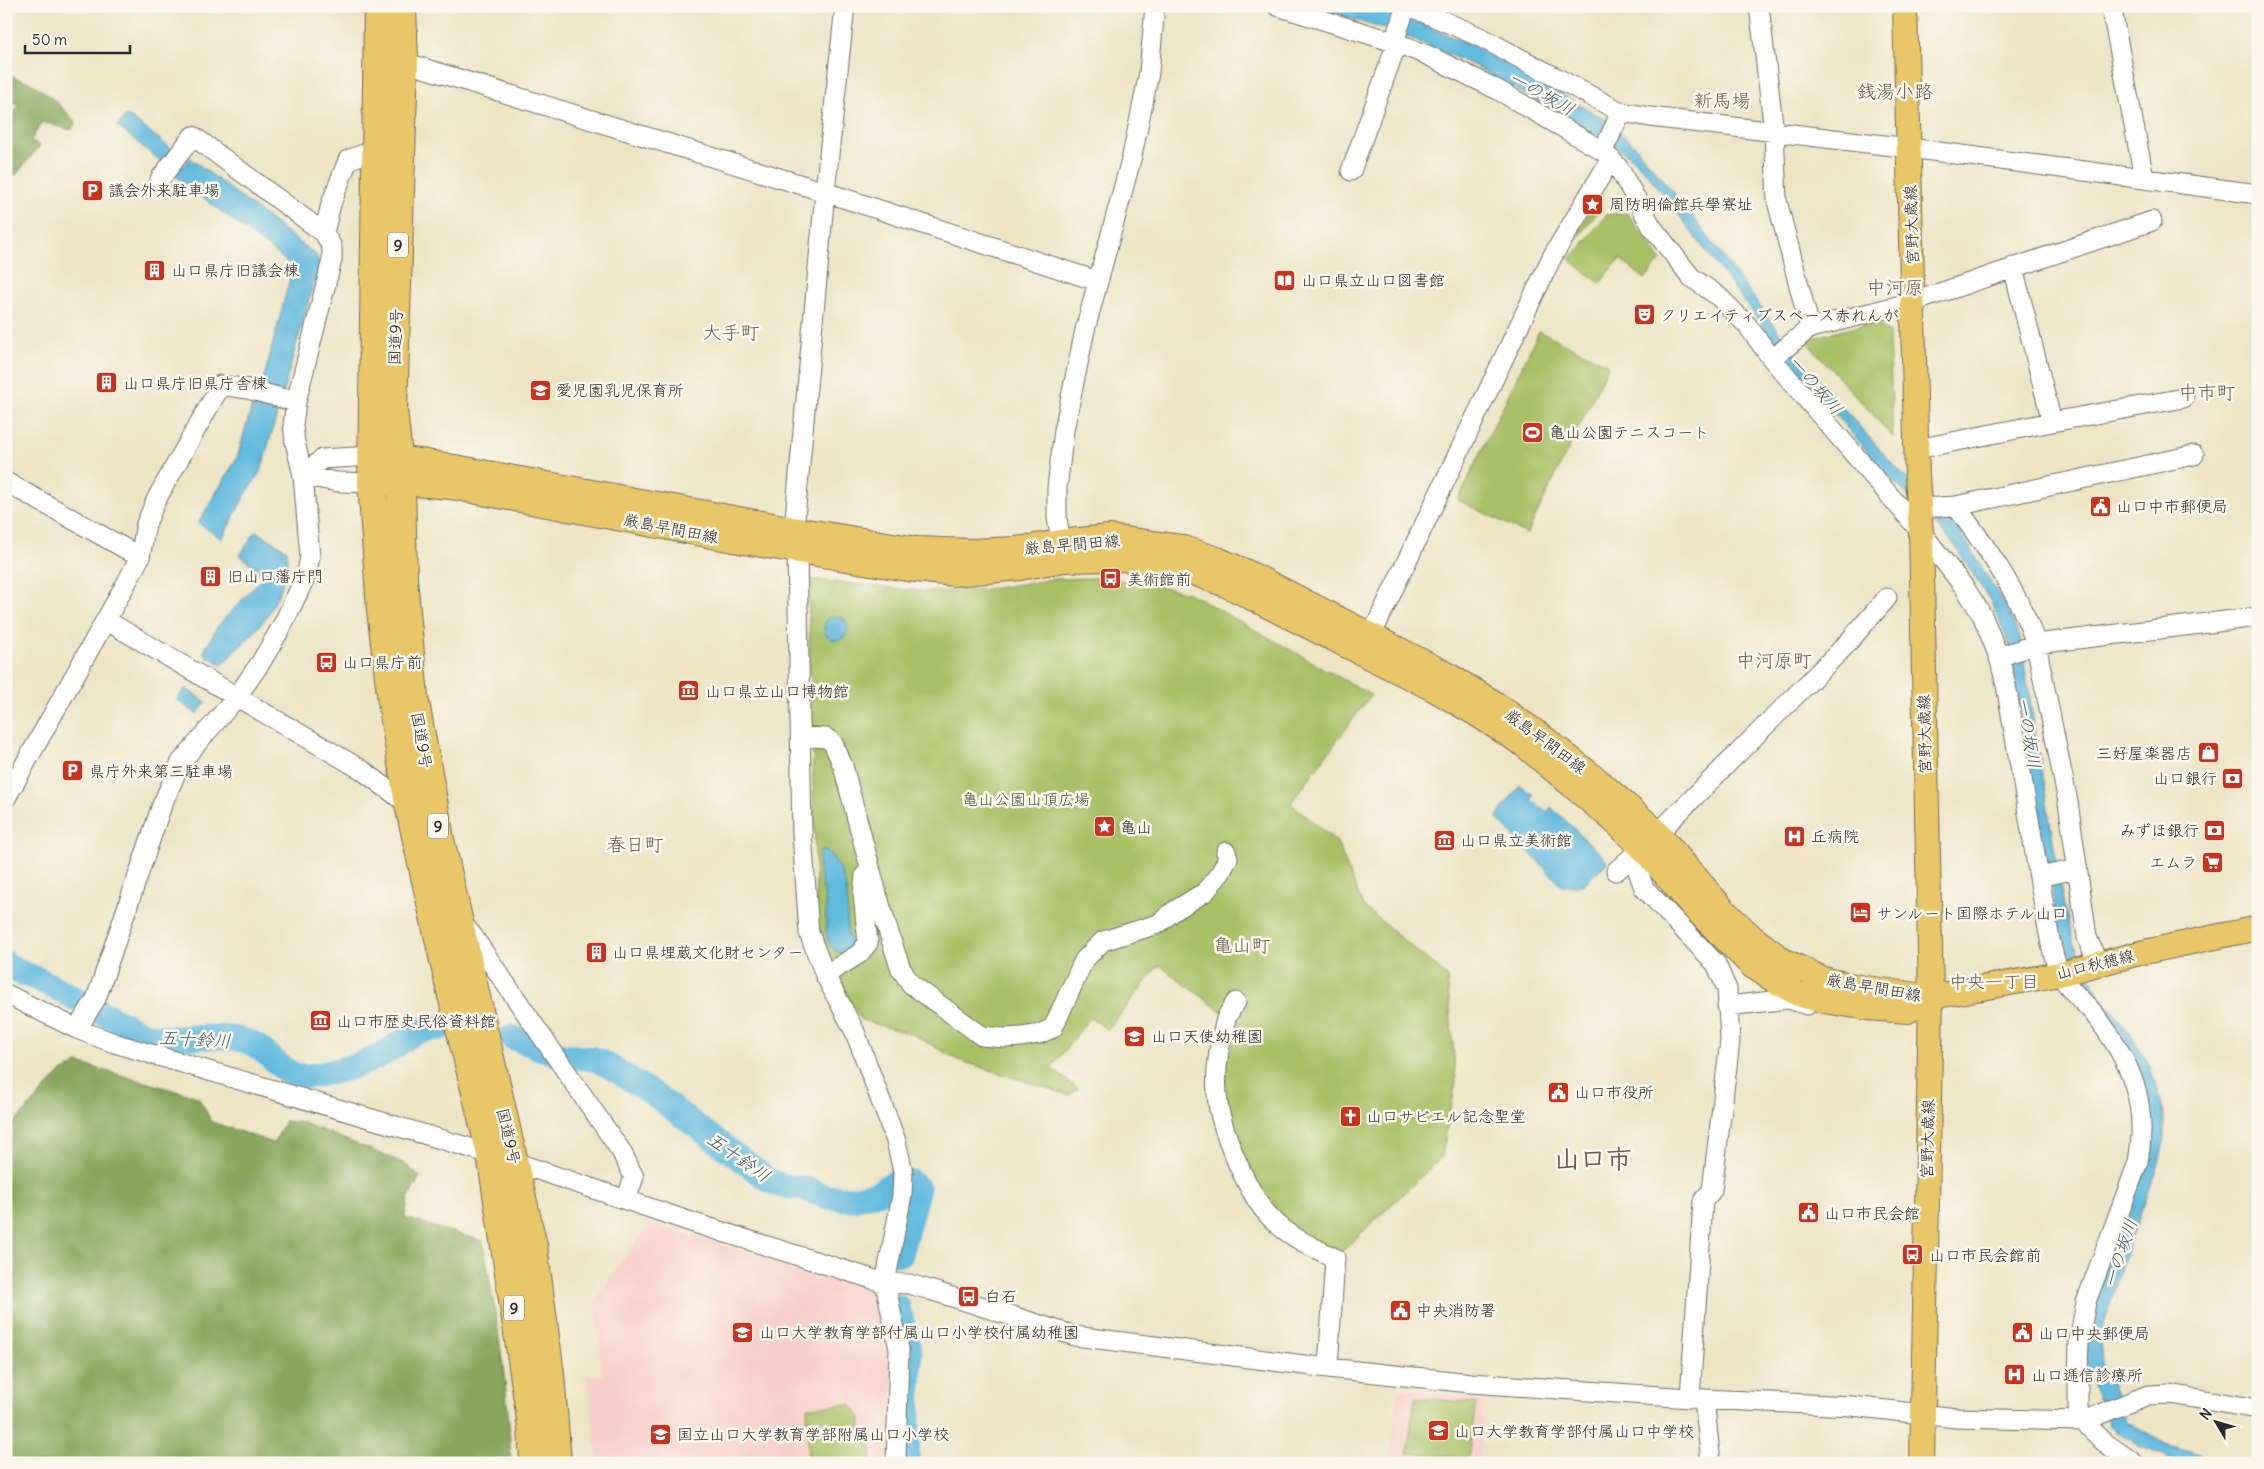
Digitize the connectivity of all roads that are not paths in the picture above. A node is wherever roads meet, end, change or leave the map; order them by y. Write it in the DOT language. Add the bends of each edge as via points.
graph roads {
  1 [pos="378,6"];
  2 [pos="402,6"];
  3 [pos="845,6"];
  4 [pos="1155,6"];
  5 [pos="1277,6"];
  6 [pos="1759,6"];
  7 [pos="1905,6"];
  8 [pos="2111,6"];
  9 [pos="1406,7"];
  10 [pos="1396,40"];
  11 [pos="404,62"];
  12 [pos="1620,114"];
  13 [pos="1774,132"];
  14 [pos="1909,148"];
  15 [pos="377,149"];
  16 [pos="1606,151"];
  17 [pos="1351,171"];
  18 [pos="2144,178"];
  19 [pos="160,179"];
  20 [pos="825,192"];
  21 [pos="2258,194"];
  22 [pos="2152,222"];
  23 [pos="324,233"];
  24 [pos="2013,267"];
  25 [pos="1097,281"];
  26 [pos="1913,302"];
  27 [pos="1803,334"];
  28 [pos="1774,357"];
  29 [pos="2184,398"];
  30 [pos="291,401"];
  31 [pos="2052,422"];
  32 [pos="1917,449"];
  33 [pos="2194,455"];
  34 [pos="390,466"];
  35 [pos="303,476"];
  36 [pos="6,482"];
  37 [pos="372,483"];
  38 [pos="1939,507"];
  39 [pos="1921,532"];
  40 [pos="796,540"];
  41 [pos="1062,551"];
  42 [pos="140,557"];
  43 [pos="1887,598"];
  44 [pos="2258,617"];
  45 [pos="107,621"];
  46 [pos="1370,636"];
  47 [pos="2033,646"];
  48 [pos="1999,657"];
  49 [pos="236,698"];
  50 [pos="801,736"];
  51 [pos="6,798"];
  52 [pos="409,806"];
  53 [pos="1644,846"];
  54 [pos="1226,852"];
  55 [pos="871,870"];
  56 [pos="2071,870"];
  57 [pos="1616,871"];
  58 [pos="2043,876"];
  59 [pos="460,920"];
  60 [pos="2258,928"];
  61 [pos="2098,964"];
  62 [pos="2060,974"];
  63 [pos="825,975"];
  64 [pos="6,994"];
  65 [pos="1931,997"];
  66 [pos="1236,1002"];
  67 [pos="1839,1003"];
  68 [pos="1727,1006"];
  69 [pos="81,1023"];
  70 [pos="503,1158"];
  71 [pos="626,1200"];
  72 [pos="885,1283"];
  73 [pos="1328,1368"];
  74 [pos="1697,1398"];
  75 [pos="2258,1408"];
  76 [pos="1924,1414"];
  77 [pos="2088,1419"];
  78 [pos="534,1463"];
  79 [pos="557,1463"];
  80 [pos="896,1463"];
  81 [pos="1711,1463"];
  82 [pos="1922,1463"];
  83 [pos="2134,1463"];
  1 -- 15 [label="highway, 国道9号 / 9"];
  2 -- 11 [label="highway, 国道9号 / 9"];
  3 -- 20 [label="street"];
  4 -- 25 [label="street" via="1149,73 1132,156"];
  5 -- 10 [label="street"];
  6 -- 13 [label="street"];
  7 -- 14 [label="main road, 宮野大歳線"];
  8 -- 18 [label="street"];
  9 -- 10 [label="street"];
  9 -- 12 [label="street" via="1480,37"];
  10 -- 16 [label="street" via="1498,90"];
  10 -- 17 [label="street"];
  11 -- 20 [label="street"];
  11 -- 34 [label="highway, 国道9号 / 9"];
  12 -- 13 [label="street"];
  12 -- 16 [label="street"];
  13 -- 14 [label="street"];
  13 -- 27 [label="street" via="1778,201"];
  14 -- 18 [label="street"];
  14 -- 26 [label="main road, 宮野大歳線"];
  15 -- 23 [label="street" via="348,160"];
  15 -- 34 [label="highway, 国道9号 / 9"];
  16 -- 28 [label="street" via="1673,255 1691,277 1718,296 1747,325"];
  16 -- 46 [label="street"];
  18 -- 21 [label="street"];
  19 -- 23 [label="street" via="193,136"];
  20 -- 25 [label="street"];
  20 -- 40 [label="street"];
  22 -- 24 [label="street"];
  23 -- 30 [label="street" via="332,248 332,260"];
  24 -- 26 [label="street"];
  24 -- 31 [label="street"];
  25 -- 41 [label="street" via="1059,460 1057,518"];
  26 -- 27 [label="street"];
  26 -- 32 [label="main road, 宮野大歳線"];
  27 -- 28 [label="street"];
  28 -- 39 [label="street"];
  29 -- 31 [label="street"];
  30 -- 35 [label="street"];
  30 -- 42 [label="street" via="221,385 156,498 146,524"];
  31 -- 32 [label="street"];
  32 -- 38 [label="main road, 宮野大歳線" via="1918,484"];
  33 -- 38 [label="street"];
  34 -- 35 [label="street" via="322,459"];
  34 -- 37 [label="highway, 国道9号 / 9"];
  34 -- 40 [label="main road, 厳島早間田線" via="451,487"];
  34 -- 59 [label="highway, 国道9号 / 9" via="414,697 441,844"];
  35 -- 37 [label="street"];
  35 -- 49 [label="street" via="310,557 306,576 281,628"];
  36 -- 42 [label="street"];
  37 -- 52 [label="highway, 国道9号 / 9" via="381,610"];
  38 -- 39 [label="main road, 宮野大歳線"];
  38 -- 47 [label="street" via="1991,553 2028,619"];
  39 -- 48 [label="street" via="1982,615"];
  39 -- 65 [label="main road, 宮野大歳線"];
  40 -- 41 [label="main road, 厳島早間田線" via="963,551"];
  40 -- 50 [label="street"];
  41 -- 46 [label="main road, 厳島早間田線" via="1109,537 1181,547 1249,573"];
  41 -- 53 [label="main road, 厳島早間田線" via="1180,568 1226,586 1433,689 1524,746"];
  42 -- 45 [label="street"];
  43 -- 53 [label="street" via="1843,648"];
  44 -- 47 [label="street"];
  45 -- 49 [label="street"];
  45 -- 51 [label="street"];
  46 -- 53 [label="main road, 厳島早間田線" via="1493,702 1543,737 1592,775"];
  47 -- 48 [label="street"];
  47 -- 56 [label="street" via="2068,802"];
  48 -- 58 [label="street"];
  49 -- 52 [label="street" via="362,770"];
  49 -- 69 [label="street" via="181,762 162,805 96,999"];
  50 -- 55 [label="street" via="826,738 833,743 843,766"];
  50 -- 63 [label="street" via="802,833 809,933"];
  52 -- 70 [label="highway, 国道9号 / 9" via="449,983"];
  53 -- 57 [label="street"];
  53 -- 65 [label="main road, 厳島早間田線" via="1783,960 1823,979"];
  53 -- 67 [label="main road, 厳島早間田線" via="1696,910 1752,966 1798,994"];
  53 -- 68 [label="street" via="1644,888 1716,964 1727,989"];
  54 -- 55 [label="street" via="1228,858 1205,892 1158,924 1103,941 1084,960 1053,1028 1039,1034 1004,1038 982,1036 911,984 901,969"];
  55 -- 63 [label="street" via="865,875 863,894 868,943 859,954"];
  56 -- 58 [label="street"];
  56 -- 61 [label="street" via="2087,937"];
  58 -- 62 [label="street" via="2049,932"];
  59 -- 70 [label="highway, 国道9号 / 9"];
  59 -- 71 [label="street" via="621,1151 634,1177"];
  60 -- 61 [label="main road, 山口秋穂線"];
  61 -- 62 [label="main road, 山口秋穂線"];
  62 -- 65 [label="main road, 山口秋穂線"];
  62 -- 77 [label="street" via="2070,991 2094,1014 2113,1041 2133,1076 2141,1110 2142,1139 2138,1162 2086,1302 2078,1341 2078,1408"];
  63 -- 72 [label="street" via="858,1041 896,1141 903,1172 902,1195"];
  64 -- 69 [label="street"];
  65 -- 67 [label="main road, 厳島早間田線" via="1908,1011"];
  65 -- 76 [label="main road, 宮野大歳線"];
  66 -- 73 [label="street" via="1227,1017 1218,1068 1217,1095 1221,1111 1244,1180 1270,1217 1290,1235 1335,1258"];
  67 -- 68 [label="street" via="1818,1009 1789,999"];
  68 -- 74 [label="street" via="1730,1041 1712,1190 1703,1201"];
  69 -- 70 [label="street" via="114,1042"];
  70 -- 71 [label="street"];
  70 -- 78 [label="highway, 国道9号 / 9"];
  70 -- 79 [label="highway, 国道9号 / 9" via="535,1256"];
  71 -- 72 [label="street"];
  72 -- 73 [label="street" via="909,1284 1075,1336"];
  72 -- 80 [label="street" via="899,1349"];
  73 -- 74 [label="street" via="1471,1383"];
  74 -- 76 [label="street" via="1852,1406"];
  74 -- 81 [label="street"];
  75 -- 77 [label="street" via="2170,1394 2148,1395"];
  76 -- 77 [label="street" via="1956,1418"];
  76 -- 82 [label="main road, 宮野大歳線"];
  77 -- 83 [label="street" via="2104,1442"];
}
